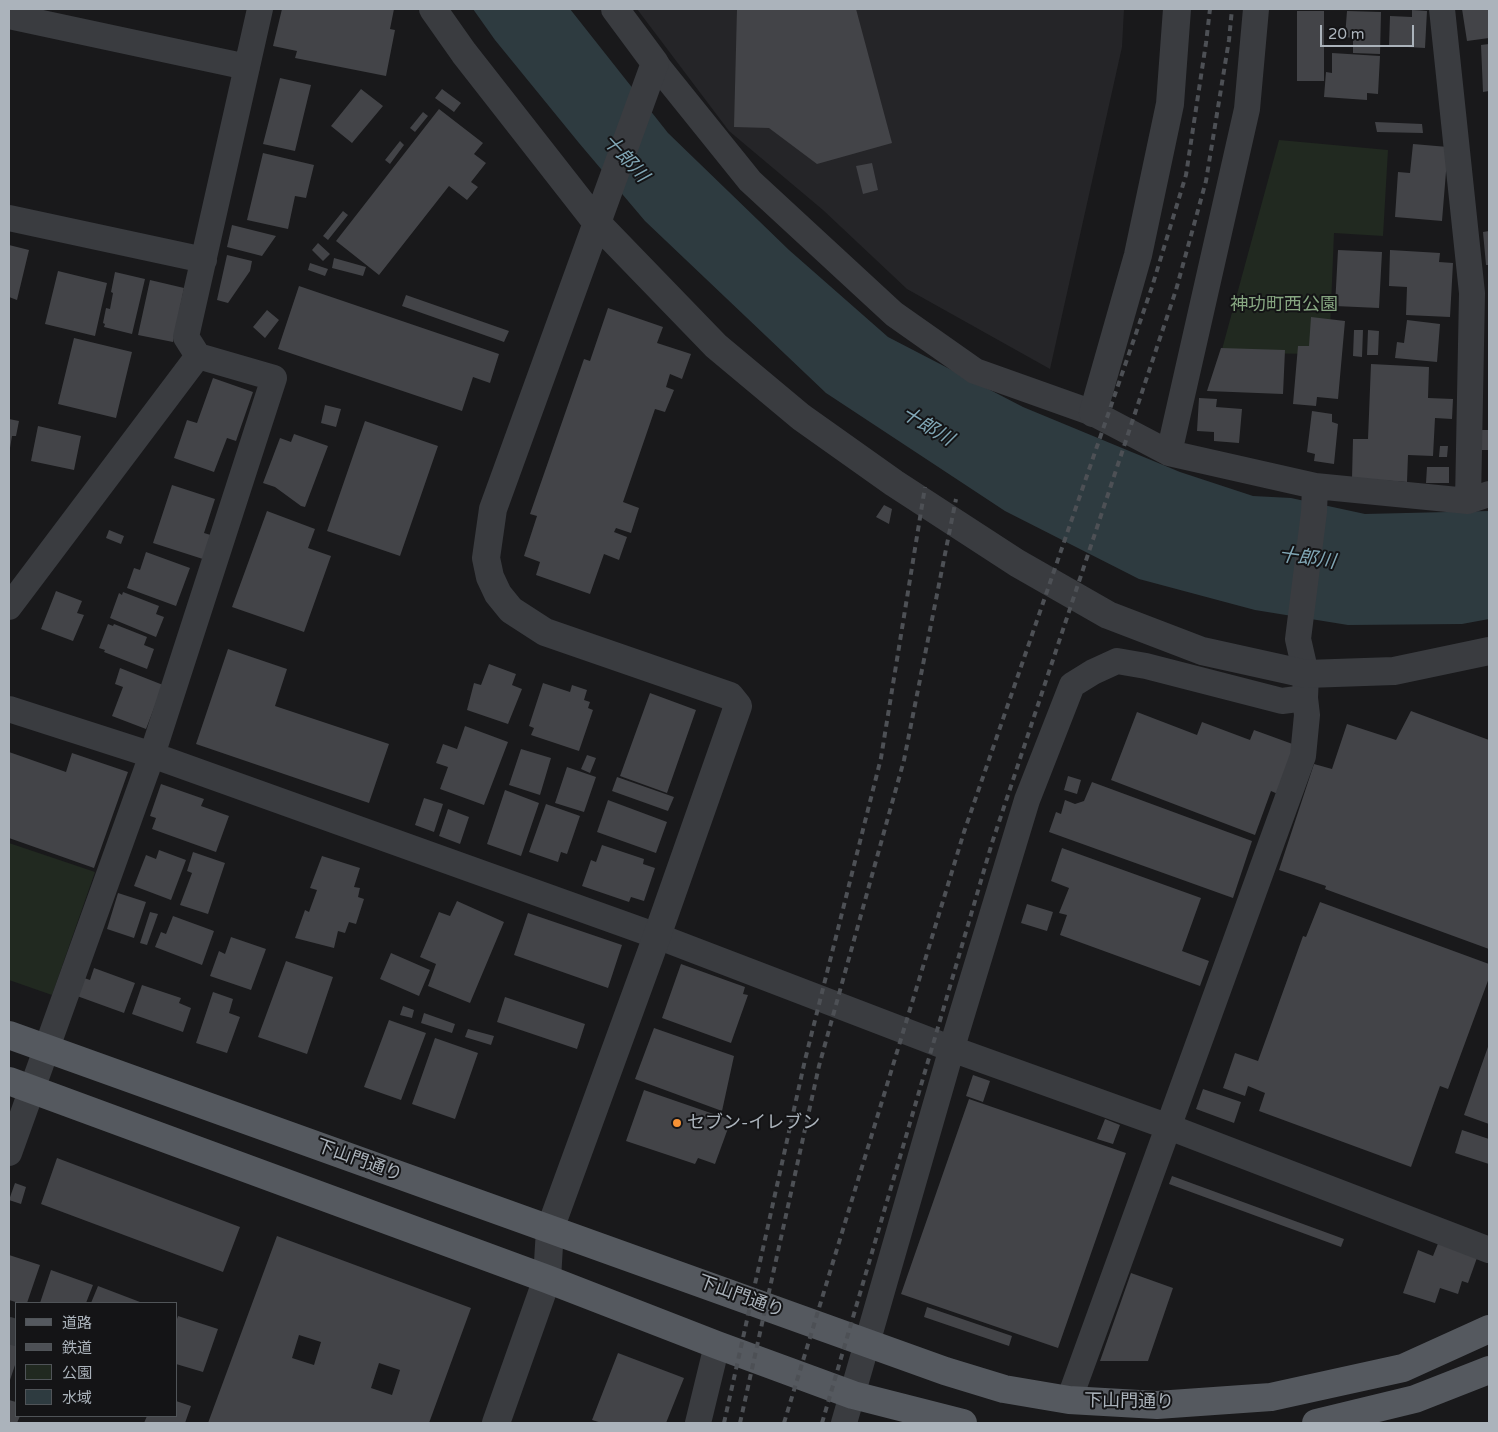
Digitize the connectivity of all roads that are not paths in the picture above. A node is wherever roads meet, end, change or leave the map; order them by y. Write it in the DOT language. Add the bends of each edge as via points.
graph roads {
  1 [pos="260,9"];
  2 [pos="433,9"];
  3 [pos="615,9"];
  4 [pos="1177,9"];
  5 [pos="1256,9"];
  6 [pos="1442,9"];
  7 [pos="9,16"];
  8 [pos="247,67"];
  9 [pos="653,70"];
  10 [pos="601,212"];
  11 [pos="9,218"];
  12 [pos="204,260"];
  13 [pos="198,356"];
  14 [pos="1093,413"];
  15 [pos="1169,453"];
  16 [pos="1315,486"];
  17 [pos="1479,498"];
  18 [pos="9,607"];
  19 [pos="1489,651"];
  20 [pos="1306,686"];
  21 [pos="9,709"];
  22 [pos="152,755"];
  23 [pos="657,936"];
  24 [pos="9,1036"];
  25 [pos="952,1049"];
  26 [pos="47,1050"];
  27 [pos="21,1086"];
  28 [pos="1169,1128"];
  29 [pos="9,1153"];
  30 [pos="550,1229"];
  31 [pos="1489,1250"];
  32 [pos="547,1279"];
  33 [pos="1489,1329"];
  34 [pos="868,1343"];
  35 [pos="716,1345"];
  36 [pos="1489,1370"];
  37 [pos="853,1395"];
  38 [pos="1069,1400"];
  39 [pos="496,1423"];
  40 [pos="698,1423"];
  41 [pos="844,1423"];
  42 [pos="963,1423"];
  43 [pos="1316,1423"];
  1 -- 8 [label="street"];
  2 -- 10 [label="street" via="464,53"];
  3 -- 9 [label="street"];
  4 -- 14 [label="street" via="1170,104 1138,255"];
  5 -- 15 [label="street" via="1247,109"];
  6 -- 17 [label="street" via="1472,293"];
  7 -- 8 [label="street"];
  8 -- 12 [label="street"];
  9 -- 10 [label="street"];
  9 -- 14 [label="street" via="750,181 894,314 975,371"];
  10 -- 20 [label="street" via="716,346 801,417 894,483 1009,558 1108,614"];
  10 -- 23 [label="street" via="494,509 486,558 498,594 511,610 545,632 730,696 738,706"];
  11 -- 12 [label="street"];
  12 -- 13 [label="street" via="186,337"];
  13 -- 18 [label="street"];
  13 -- 22 [label="street" via="274,378"];
  14 -- 15 [label="street"];
  15 -- 16 [label="street"];
  16 -- 17 [label="street"];
  16 -- 20 [label="street" via="1298,639"];
  19 -- 20 [label="street"];
  20 -- 25 [label="street" via="1282,701 1118,661 1072,686 1027,800"];
  20 -- 28 [label="street" via="1303,756"];
  21 -- 22 [label="street"];
  22 -- 23 [label="street"];
  22 -- 26 [label="street"];
  23 -- 25 [label="street"];
  23 -- 30 [label="street"];
  24 -- 26 [label="main road, 下山門通り"];
  25 -- 28 [label="street"];
  25 -- 34 [label="street"];
  26 -- 27 [label="street"];
  26 -- 30 [label="main road, 下山門通り"];
  27 -- 29 [label="street"];
  27 -- 32 [label="main road"];
  28 -- 31 [label="street"];
  28 -- 38 [label="street"];
  30 -- 32 [label="street"];
  30 -- 34 [label="main road, 下山門通り"];
  32 -- 35 [label="main road"];
  32 -- 39 [label="street"];
  33 -- 38 [label="main road, 下山門通り" via="1403,1368 1271,1397 1157,1405"];
  34 -- 37 [label="street"];
  34 -- 38 [label="main road, 下山門通り" via="1004,1389"];
  35 -- 37 [label="main road"];
  35 -- 40 [label="street"];
  36 -- 43 [label="main road" via="1415,1399"];
  37 -- 41 [label="street"];
  37 -- 42 [label="main road"];
}
